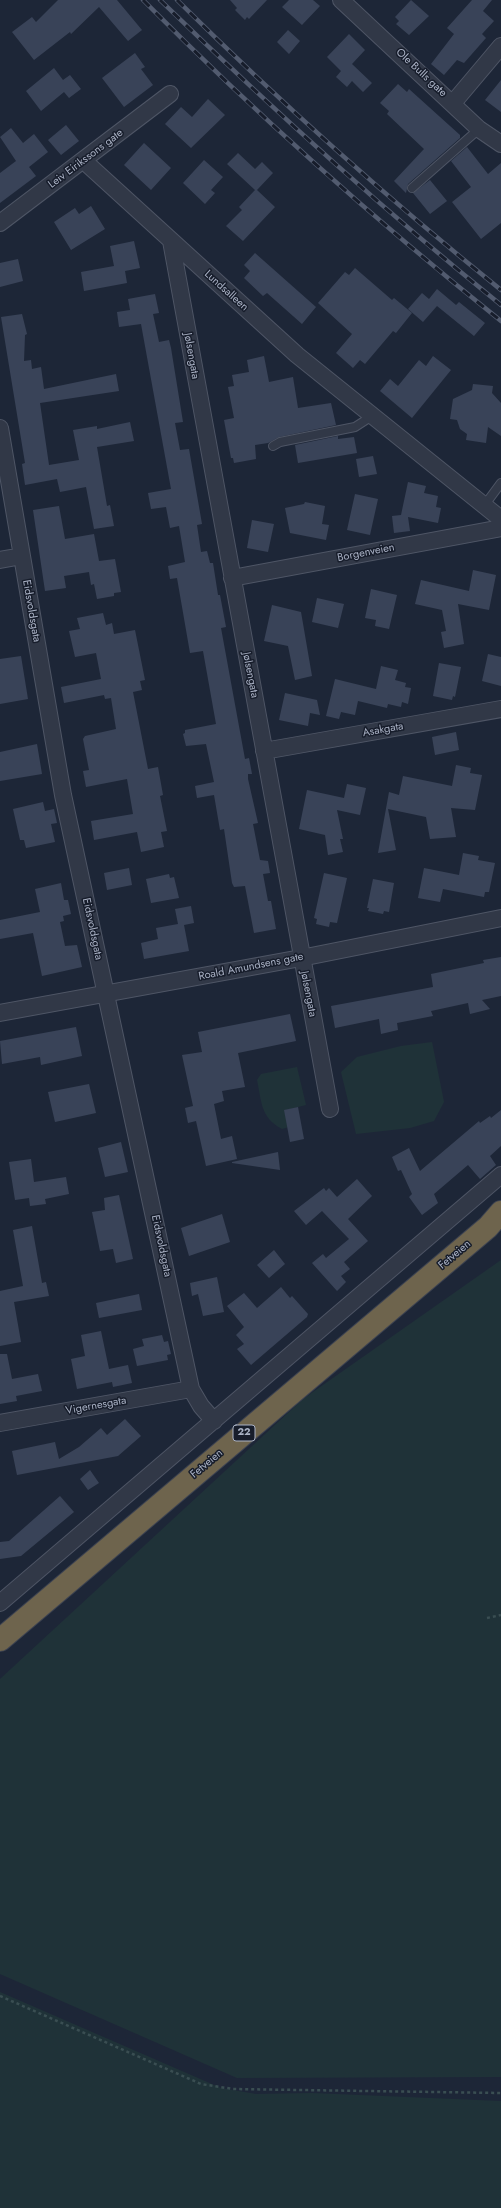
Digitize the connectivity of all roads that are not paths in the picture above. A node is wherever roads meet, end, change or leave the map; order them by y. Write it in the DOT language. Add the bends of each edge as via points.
graph roads {
  1 [pos="341,0"];
  2 [pos="501,46"];
  3 [pos="170,94"];
  4 [pos="453,102"];
  5 [pos="479,128"];
  6 [pos="501,144"];
  7 [pos="84,161"];
  8 [pos="412,188"];
  9 [pos="0,223"];
  10 [pos="171,241"];
  11 [pos="372,416"];
  12 [pos="0,428"];
  13 [pos="273,446"];
  14 [pos="501,483"];
  15 [pos="484,506"];
  16 [pos="501,519"];
  17 [pos="501,528"];
  18 [pos="22,556"];
  19 [pos="0,560"];
  20 [pos="232,578"];
  21 [pos="501,709"];
  22 [pos="264,751"];
  23 [pos="501,918"];
  24 [pos="301,958"];
  25 [pos="106,994"];
  26 [pos="0,1013"];
  27 [pos="330,1109"];
  28 [pos="501,1176"];
  29 [pos="497,1219"];
  30 [pos="191,1389"];
  31 [pos="214,1421"];
  32 [pos="0,1423"];
  33 [pos="0,1603"];
  34 [pos="0,1640"];
  1 -- 4 [label="street, Ole Bulls gate"];
  2 -- 4 [label="street"];
  3 -- 7 [label="street, Leiv Eirikssons gate"];
  4 -- 5 [label="street, Ole Bulls gate"];
  5 -- 6 [label="street, Ole Bulls gate"];
  5 -- 8 [label="lane"];
  7 -- 9 [label="street, Leiv Eirikssons gate"];
  7 -- 10 [label="street, Lundsalleen"];
  10 -- 11 [label="street, Lundsalleen" via="298,355"];
  10 -- 20 [label="street, Jølsengata"];
  11 -- 13 [label="lane" via="355,427 280,442"];
  11 -- 15 [label="street, Lundsalleen"];
  12 -- 18 [label="street, Eidsvoldsgata"];
  14 -- 15 [label="lane"];
  15 -- 16 [label="street, Lundsalleen"];
  17 -- 20 [label="street, Borgenveien"];
  18 -- 19 [label="street"];
  18 -- 25 [label="street, Eidsvoldsgata" via="62,788"];
  20 -- 22 [label="street, Jølsengata"];
  21 -- 22 [label="street, Asakgata"];
  22 -- 24 [label="street, Jølsengata"];
  23 -- 24 [label="street, Roald Amundsens gate"];
  24 -- 25 [label="street, Roald Amundsens gate"];
  24 -- 27 [label="street, Jølsengata"];
  25 -- 26 [label="street, Roald Amundsens gate"];
  25 -- 30 [label="street, Eidsvoldsgata"];
  28 -- 31 [label="street"];
  29 -- 34 [label="highway, Fetveien / 22"];
  30 -- 31 [label="street, Eidsvoldsgata"];
  30 -- 32 [label="street, Vigernesgata"];
  31 -- 33 [label="street"];
}
